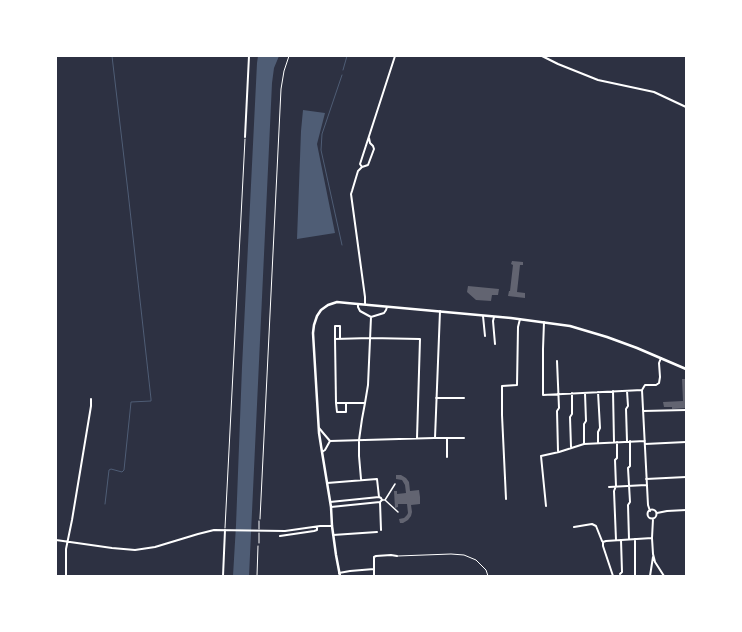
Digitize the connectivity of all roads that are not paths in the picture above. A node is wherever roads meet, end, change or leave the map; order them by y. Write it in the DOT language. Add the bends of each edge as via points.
graph roads {
  1 [pos="249,56"];
  2 [pos="395,56"];
  3 [pos="543,56"];
  4 [pos="686,107"];
  5 [pos="246,137"];
  6 [pos="369,138"];
  7 [pos="370,143"];
  8 [pos="367,144"];
  9 [pos="362,167"];
  10 [pos="358,304"];
  11 [pos="365,304"];
  12 [pos="387,307"];
  13 [pos="440,312"];
  14 [pos="483,316"];
  15 [pos="371,317"];
  16 [pos="494,317"];
  17 [pos="520,319"];
  18 [pos="544,322"];
  19 [pos="485,336"];
  20 [pos="370,338"];
  21 [pos="335,339"];
  22 [pos="340,339"];
  23 [pos="495,344"];
  24 [pos="661,358"];
  25 [pos="557,361"];
  26 [pos="686,369"];
  27 [pos="642,390"];
  28 [pos="612,391"];
  29 [pos="627,391"];
  30 [pos="598,392"];
  31 [pos="572,393"];
  32 [pos="585,393"];
  33 [pos="558,394"];
  34 [pos="436,398"];
  35 [pos="464,398"];
  36 [pos="91,399"];
  37 [pos="336,403"];
  38 [pos="346,403"];
  39 [pos="365,403"];
  40 [pos="686,410"];
  41 [pos="643,411"];
  42 [pos="319,428"];
  43 [pos="417,438"];
  44 [pos="435,438"];
  45 [pos="447,438"];
  46 [pos="464,438"];
  47 [pos="359,440"];
  48 [pos="330,441"];
  49 [pos="645,441"];
  50 [pos="615,442"];
  51 [pos="628,442"];
  52 [pos="686,442"];
  53 [pos="598,443"];
  54 [pos="584,444"];
  55 [pos="645,444"];
  56 [pos="571,447"];
  57 [pos="322,452"];
  58 [pos="558,452"];
  59 [pos="447,457"];
  60 [pos="686,477"];
  61 [pos="361,479"];
  62 [pos="646,479"];
  63 [pos="327,483"];
  64 [pos="395,484"];
  65 [pos="629,485"];
  66 [pos="646,485"];
  67 [pos="616,486"];
  68 [pos="609,487"];
  69 [pos="379,497"];
  70 [pos="506,499"];
  71 [pos="385,500"];
  72 [pos="381,501"];
  73 [pos="330,502"];
  74 [pos="546,506"];
  75 [pos="331,507"];
  76 [pos="650,510"];
  77 [pos="686,510"];
  78 [pos="398,512"];
  79 [pos="657,513"];
  80 [pos="653,519"];
  81 [pos="259,520"];
  82 [pos="332,526"];
  83 [pos="317,527"];
  84 [pos="574,527"];
  85 [pos="226,530"];
  86 [pos="259,530"];
  87 [pos="382,530"];
  88 [pos="377,532"];
  89 [pos="259,533"];
  90 [pos="280,536"];
  91 [pos="333,536"];
  92 [pos="652,538"];
  93 [pos="629,539"];
  94 [pos="635,539"];
  95 [pos="56,540"];
  96 [pos="616,540"];
  97 [pos="621,540"];
  98 [pos="68,542"];
  99 [pos="603,542"];
  100 [pos="258,543"];
  101 [pos="653,554"];
  102 [pos="397,556"];
  103 [pos="374,569"];
  104 [pos="339,574"];
  105 [pos="620,574"];
  106 [pos="66,576"];
  107 [pos="223,576"];
  108 [pos="374,576"];
  109 [pos="488,576"];
  110 [pos="613,576"];
  111 [pos="635,576"];
  112 [pos="650,576"];
  113 [pos="664,576"];
  1 -- 5 [label="street"];
  2 -- 6 [label="street"];
  3 -- 4 [label="street" via="593,78 610,84 654,92"];
  6 -- 7 [label="street"];
  6 -- 8 [label="street"];
  7 -- 8 [label="street"];
  7 -- 9 [label="street" via="374,147 372,154 368,165"];
  8 -- 9 [label="street" via="360,164"];
  9 -- 11 [label="street" via="351,194"];
  10 -- 11 [label="street"];
  10 -- 15 [label="street" via="359,310"];
  10 -- 42 [label="street" via="337,302 328,305 321,310 315,320 313,333"];
  11 -- 12 [label="street"];
  12 -- 13 [label="street"];
  12 -- 15 [label="street" via="384,313"];
  13 -- 14 [label="street"];
  13 -- 34 [label="street"];
  14 -- 16 [label="street"];
  14 -- 19 [label="street"];
  15 -- 20 [label="street"];
  16 -- 17 [label="street"];
  16 -- 23 [label="street"];
  17 -- 18 [label="street"];
  17 -- 70 [label="street" via="517,385 502,386"];
  18 -- 24 [label="street" via="585,330"];
  18 -- 33 [label="street" via="543,395"];
  20 -- 22 [label="street"];
  20 -- 39 [label="street"];
  20 -- 43 [label="street" via="420,339"];
  21 -- 22 [label="street"];
  21 -- 22 [label="street" via="335,326 340,326"];
  21 -- 37 [label="street"];
  24 -- 26 [label="street"];
  24 -- 27 [label="street" via="659,383 645,386"];
  25 -- 33 [label="street"];
  27 -- 29 [label="street"];
  27 -- 41 [label="street"];
  28 -- 29 [label="street"];
  28 -- 30 [label="street"];
  28 -- 50 [label="street"];
  29 -- 51 [label="street"];
  30 -- 32 [label="street"];
  30 -- 53 [label="street"];
  31 -- 32 [label="street"];
  31 -- 33 [label="street"];
  31 -- 56 [label="street"];
  32 -- 54 [label="street"];
  33 -- 58 [label="street"];
  34 -- 35 [label="street"];
  34 -- 44 [label="street"];
  36 -- 98 [label="street"];
  37 -- 38 [label="street"];
  37 -- 38 [label="street" via="337,412 346,412"];
  38 -- 39 [label="street"];
  39 -- 47 [label="street"];
  40 -- 41 [label="street"];
  41 -- 49 [label="street"];
  42 -- 48 [label="street"];
  42 -- 57 [label="street"];
  43 -- 44 [label="street"];
  43 -- 47 [label="street"];
  44 -- 45 [label="street"];
  45 -- 46 [label="street"];
  45 -- 59 [label="street"];
  47 -- 48 [label="street"];
  47 -- 61 [label="street"];
  48 -- 57 [label="street"];
  49 -- 51 [label="street"];
  49 -- 55 [label="street"];
  50 -- 51 [label="street"];
  50 -- 53 [label="street"];
  50 -- 67 [label="street"];
  51 -- 65 [label="street"];
  52 -- 55 [label="street"];
  53 -- 54 [label="street"];
  54 -- 56 [label="street"];
  55 -- 62 [label="street"];
  56 -- 58 [label="street"];
  57 -- 63 [label="street"];
  58 -- 74 [label="street" via="541,456"];
  60 -- 62 [label="street"];
  61 -- 63 [label="street"];
  61 -- 69 [label="street" via="377,479"];
  62 -- 66 [label="street"];
  63 -- 73 [label="street"];
  64 -- 71 [label="street"];
  65 -- 66 [label="street"];
  65 -- 67 [label="street"];
  65 -- 93 [label="street"];
  66 -- 76 [label="street"];
  67 -- 68 [label="street"];
  67 -- 96 [label="street"];
  69 -- 72 [label="street" via="382,498"];
  69 -- 73 [label="street"];
  71 -- 72 [label="street"];
  71 -- 78 [label="street"];
  72 -- 75 [label="street"];
  72 -- 87 [label="street"];
  73 -- 75 [label="street"];
  75 -- 82 [label="street"];
  76 -- 79 [label="street"];
  76 -- 80 [label="street" via="648,516"];
  77 -- 79 [label="street"];
  79 -- 80 [label="street"];
  80 -- 92 [label="street"];
  81 -- 86 [label="lane"];
  82 -- 83 [label="street"];
  82 -- 91 [label="street"];
  83 -- 85 [label="street" via="256,532"];
  83 -- 90 [label="street" via="314,531"];
  84 -- 99 [label="street" via="594,525"];
  85 -- 98 [label="street" via="205,532 162,546 135,550"];
  85 -- 107 [label="street"];
  88 -- 91 [label="street"];
  89 -- 100 [label="lane"];
  91 -- 104 [label="street"];
  92 -- 94 [label="street"];
  92 -- 101 [label="street"];
  93 -- 94 [label="street"];
  93 -- 97 [label="street"];
  94 -- 111 [label="street"];
  95 -- 98 [label="street"];
  96 -- 97 [label="street"];
  96 -- 99 [label="street"];
  97 -- 105 [label="street"];
  98 -- 106 [label="street"];
  99 -- 110 [label="street"];
  101 -- 112 [label="street"];
  101 -- 113 [label="street"];
  102 -- 103 [label="street" via="374,557"];
  102 -- 109 [label="lane" via="464,555 476,560"];
  103 -- 104 [label="street" via="350,570"];
  103 -- 108 [label="street"];
}
